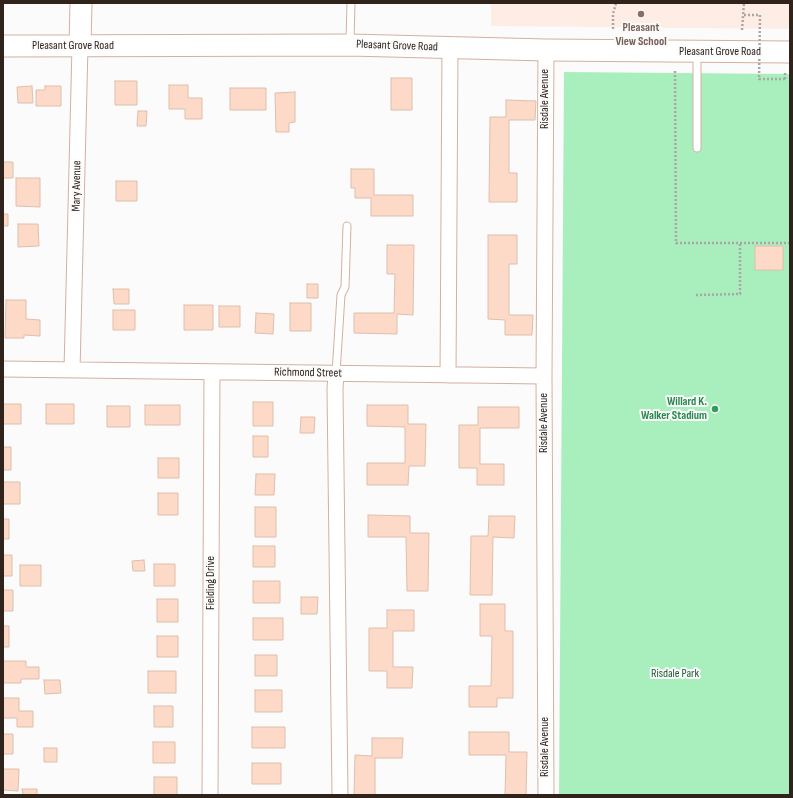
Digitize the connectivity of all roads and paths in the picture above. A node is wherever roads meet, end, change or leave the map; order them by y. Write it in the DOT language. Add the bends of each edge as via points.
graph roads {
  1 [pos="81,3"];
  2 [pos="350,3"];
  3 [pos="616,3"];
  4 [pos="744,3"];
  5 [pos="744,15"];
  6 [pos="613,29"];
  7 [pos="742,30"];
  8 [pos="350,45"];
  9 [pos="3,46"];
  10 [pos="80,46"];
  11 [pos="450,48"];
  12 [pos="546,50"];
  13 [pos="697,51"];
  14 [pos="790,52"];
  15 [pos="675,72"];
  16 [pos="785,73"];
  17 [pos="697,148"];
  18 [pos="347,226"];
  19 [pos="740,243"];
  20 [pos="790,243"];
  21 [pos="696,294"];
  22 [pos="3,369"];
  23 [pos="72,370"];
  24 [pos="212,372"];
  25 [pos="336,373"];
  26 [pos="448,375"];
  27 [pos="544,376"];
  28 [pos="210,795"];
  29 [pos="340,795"];
  30 [pos="546,795"];
  1 -- 10 [label="street, Mary Avenue"];
  2 -- 8 [label="lane"];
  3 -- 6 [label="path"];
  4 -- 5 [label="path"];
  5 -- 7 [label="path"];
  5 -- 16 [label="path, bridge" via="760,15 759,79 785,79"];
  8 -- 10 [label="street, Pleasant Grove Road"];
  8 -- 11 [label="street, Pleasant Grove Road"];
  9 -- 10 [label="street, Pleasant Grove Road"];
  10 -- 23 [label="street, Mary Avenue"];
  11 -- 12 [label="street, Pleasant Grove Road"];
  11 -- 26 [label="street"];
  12 -- 13 [label="street, Pleasant Grove Road"];
  12 -- 27 [label="street, Risdale Avenue"];
  13 -- 14 [label="street, Pleasant Grove Road"];
  13 -- 17 [label="lane"];
  15 -- 19 [label="path" via="676,243"];
  18 -- 25 [label="lane" via="345,287 341,295"];
  19 -- 20 [label="path"];
  19 -- 21 [label="path" via="740,294"];
  22 -- 23 [label="street, Richmond Street"];
  23 -- 24 [label="street, Richmond Street"];
  24 -- 25 [label="street, Richmond Street"];
  24 -- 28 [label="street, Fielding Drive"];
  25 -- 26 [label="street, Richmond Street"];
  25 -- 29 [label="street"];
  26 -- 27 [label="street, Richmond Street"];
  27 -- 30 [label="street, Risdale Avenue"];
}
